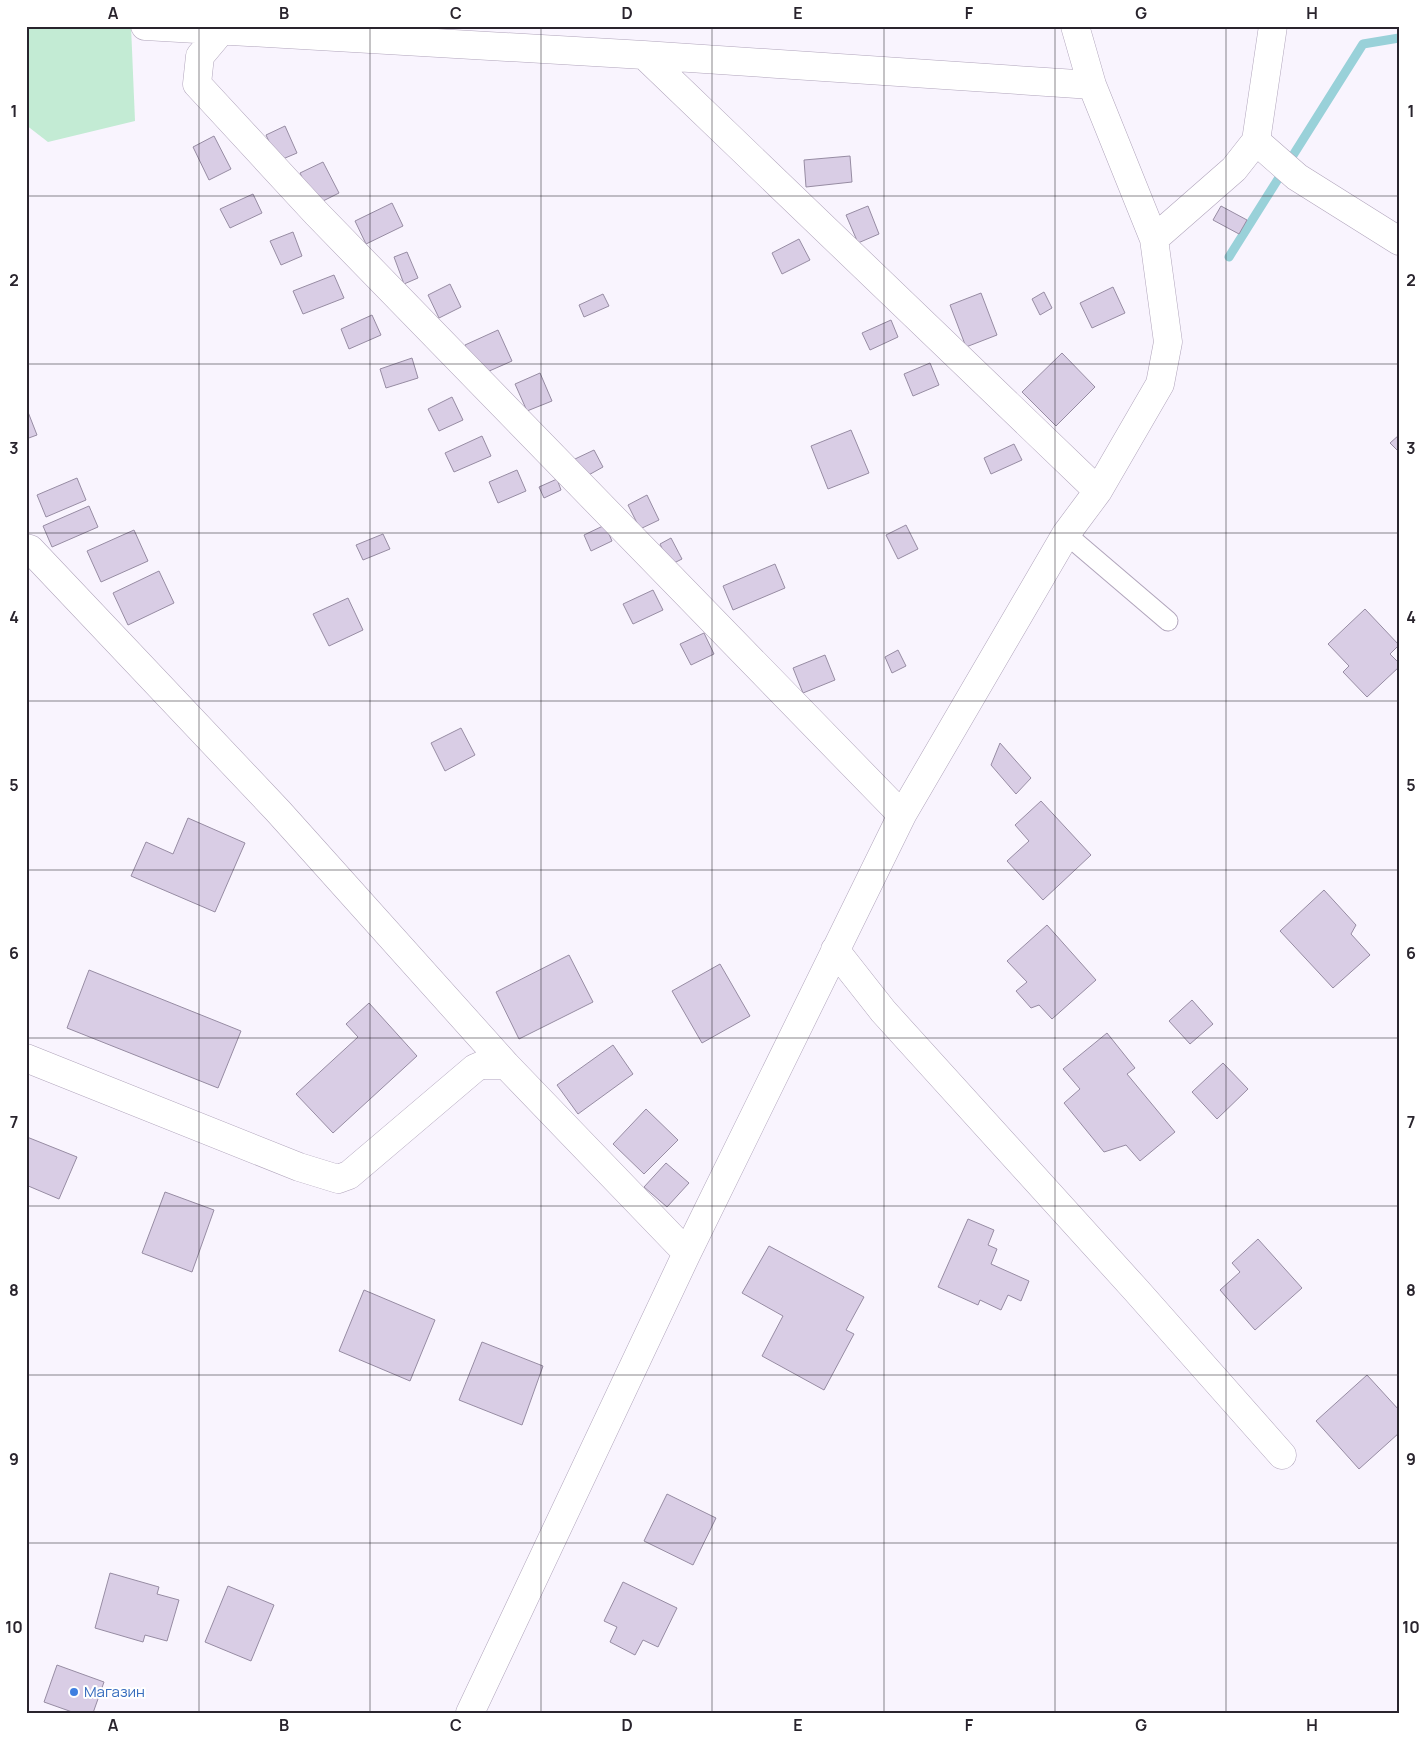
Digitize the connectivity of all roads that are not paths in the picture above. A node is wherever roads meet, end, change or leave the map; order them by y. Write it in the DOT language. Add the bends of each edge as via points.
graph roads {
  1 [pos="145,26"];
  2 [pos="1075,26"];
  3 [pos="1273,26"];
  4 [pos="221,31"];
  5 [pos="644,55"];
  6 [pos="1092,85"];
  7 [pos="1265,149"];
  8 [pos="1154,239"];
  9 [pos="1399,241"];
  10 [pos="1098,491"];
  11 [pos="1066,534"];
  12 [pos="28,545"];
  13 [pos="1168,621"];
  14 [pos="902,815"];
  15 [pos="835,950"];
  16 [pos="26,1058"];
  17 [pos="506,1065"];
  18 [pos="687,1254"];
  19 [pos="1282,1455"];
  20 [pos="470,1713"];
  1 -- 4 [label="street"];
  2 -- 6 [label="street"];
  3 -- 7 [label="street"];
  4 -- 5 [label="street"];
  4 -- 14 [label="street" via="200,56 197,84 324,221"];
  5 -- 6 [label="street"];
  5 -- 10 [label="street"];
  6 -- 8 [label="street"];
  7 -- 8 [label="street" via="1234,169"];
  7 -- 9 [label="street" via="1297,177"];
  8 -- 10 [label="street" via="1168,342 1160,384"];
  10 -- 11 [label="street"];
  11 -- 13 [label="lane"];
  11 -- 14 [label="street"];
  12 -- 17 [label="street" via="278,810"];
  14 -- 15 [label="street"];
  15 -- 18 [label="street"];
  15 -- 19 [label="street" via="883,1011"];
  16 -- 17 [label="street" via="338,1180 349,1175 475,1068"];
  17 -- 18 [label="street"];
  18 -- 20 [label="street"];
}
